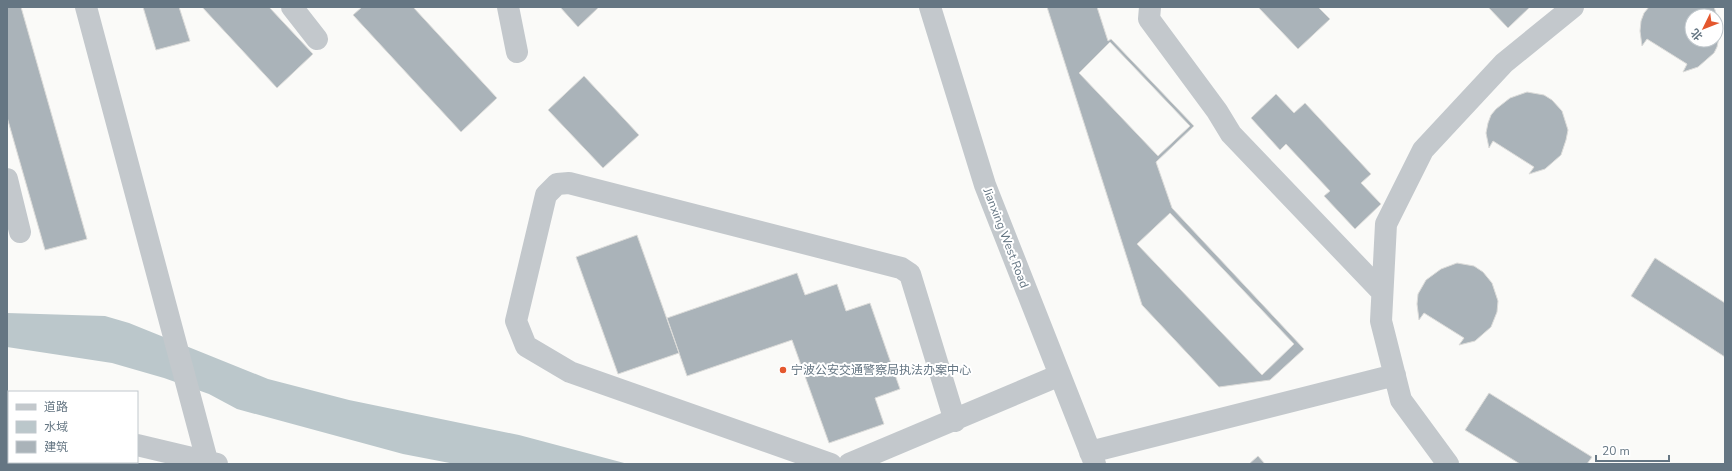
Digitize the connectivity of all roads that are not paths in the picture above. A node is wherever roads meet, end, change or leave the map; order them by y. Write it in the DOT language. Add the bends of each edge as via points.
graph roads {
  1 [pos="86,7"];
  2 [pos="292,7"];
  3 [pos="508,7"];
  4 [pos="930,7"];
  5 [pos="1150,7"];
  6 [pos="1573,7"];
  7 [pos="317,39"];
  8 [pos="517,52"];
  9 [pos="7,179"];
  10 [pos="20,232"];
  11 [pos="1382,292"];
  12 [pos="1060,375"];
  13 [pos="1395,375"];
  14 [pos="954,421"];
  15 [pos="138,445"];
  16 [pos="1092,458"];
  17 [pos="211,463"];
  18 [pos="831,464"];
  19 [pos="849,464"];
  20 [pos="1448,464"];
  1 -- 17 [label="street" via="198,429"];
  2 -- 7 [label="street"];
  3 -- 8 [label="street"];
  4 -- 12 [label="street, Jianxing West Road" via="985,185"];
  5 -- 11 [label="street" via="1148,19 1217,111 1231,134"];
  6 -- 11 [label="street" via="1504,63 1422,150 1386,224"];
  9 -- 10 [label="street"];
  11 -- 13 [label="street" via="1381,321"];
  12 -- 14 [label="street"];
  12 -- 16 [label="street, Jianxing West Road"];
  13 -- 16 [label="street"];
  13 -- 20 [label="street" via="1401,400"];
  14 -- 18 [label="street" via="910,274 901,268 569,183 557,184 546,195 516,321 526,346 570,372"];
  14 -- 19 [label="street"];
  15 -- 17 [label="street"];
}
